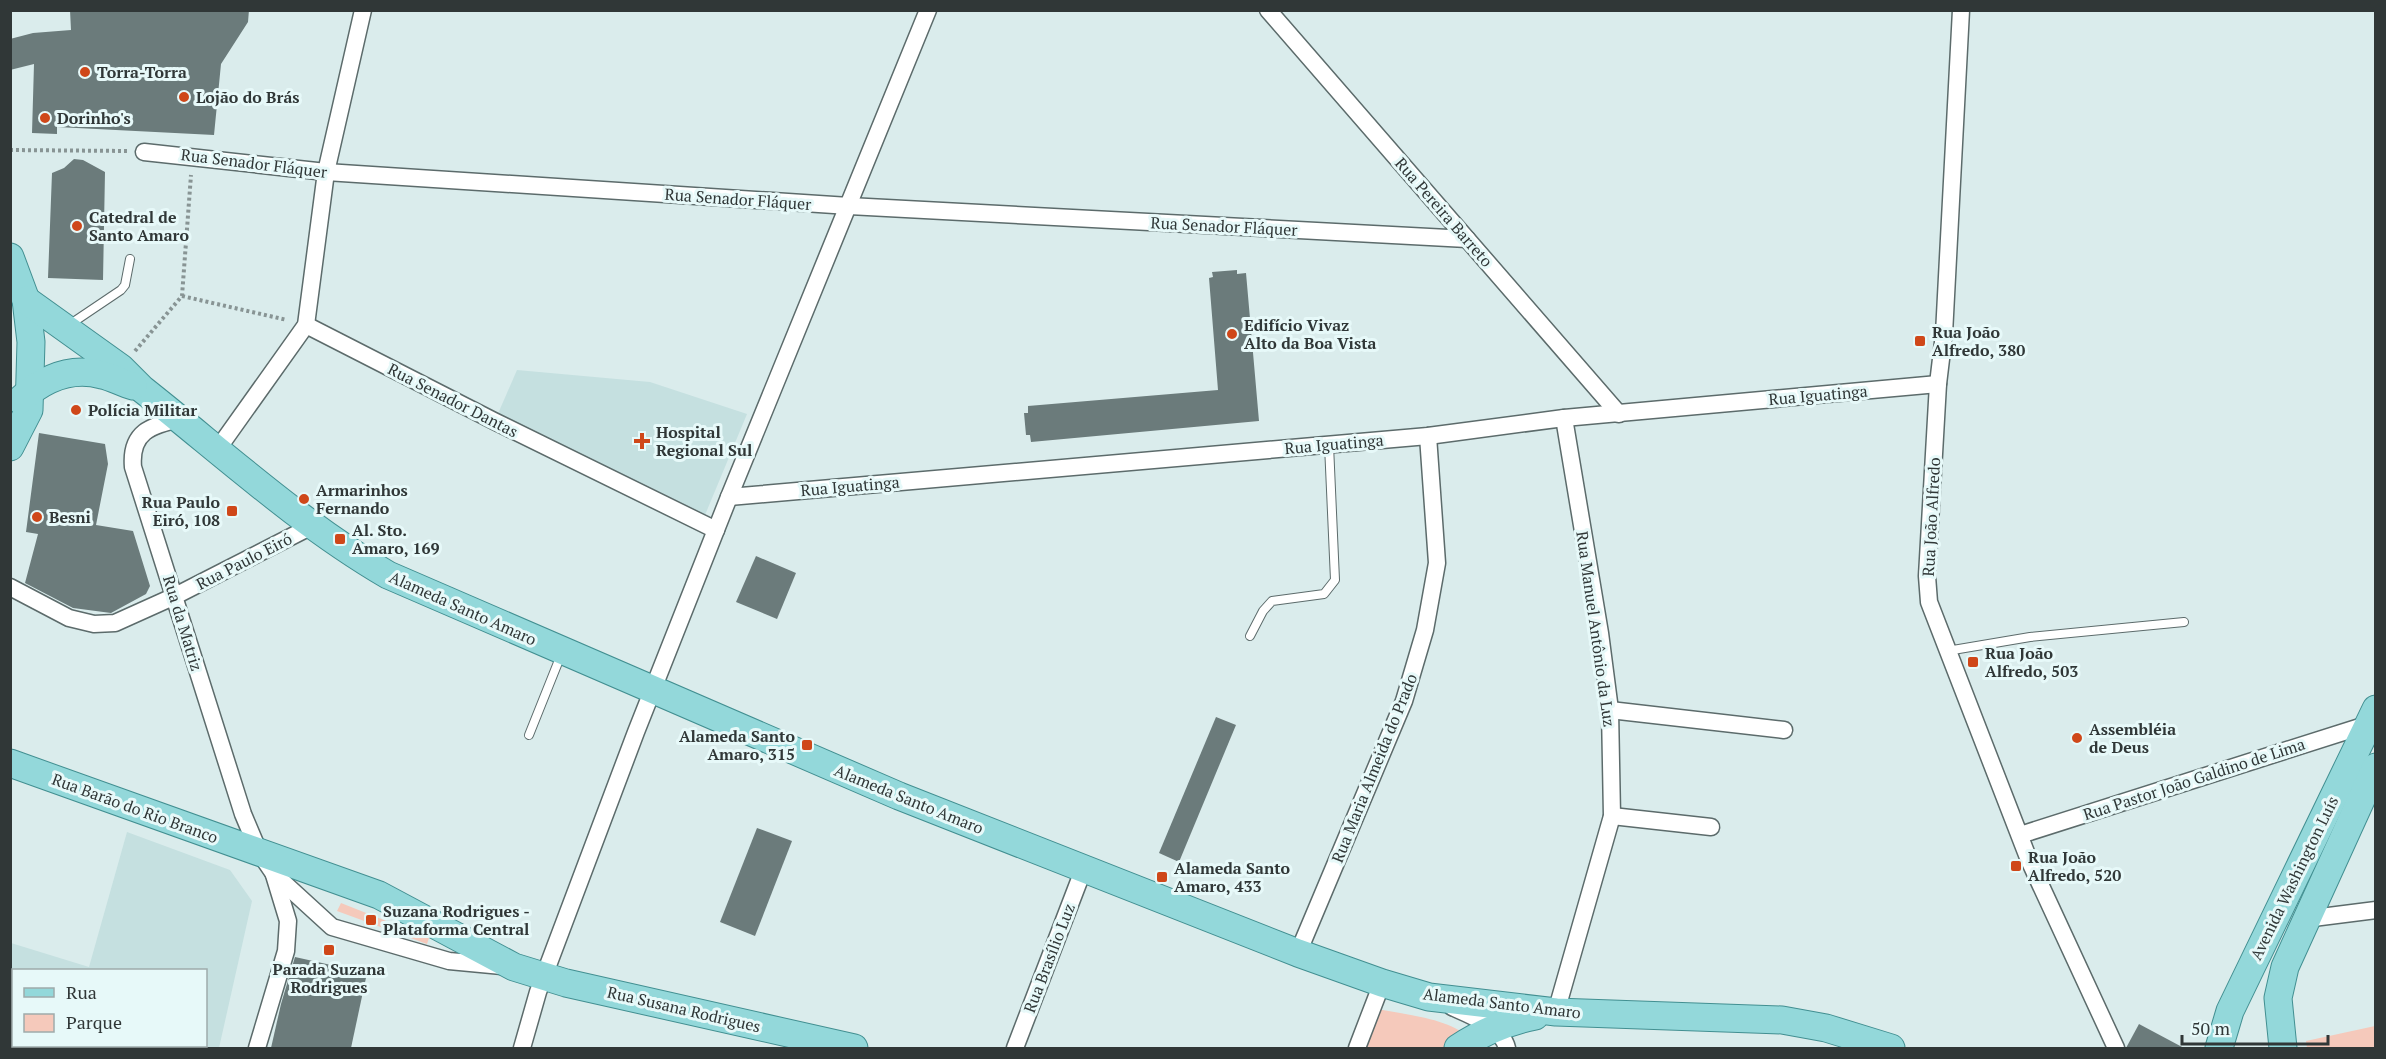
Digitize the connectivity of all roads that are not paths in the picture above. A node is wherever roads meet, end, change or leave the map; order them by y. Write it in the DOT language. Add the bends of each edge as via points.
graph roads {
  1 [pos="363,10"];
  2 [pos="928,10"];
  3 [pos="1268,10"];
  4 [pos="1961,10"];
  5 [pos="144,152"];
  6 [pos="326,172"];
  7 [pos="849,206"];
  8 [pos="1467,239"];
  9 [pos="10,257"];
  10 [pos="130,259"];
  11 [pos="18,289"];
  12 [pos="306,325"];
  13 [pos="67,327"];
  14 [pos="1938,384"];
  15 [pos="142,389"];
  16 [pos="30,391"];
  17 [pos="10,413"];
  18 [pos="1619,414"];
  19 [pos="1564,418"];
  20 [pos="181,419"];
  21 [pos="1428,436"];
  22 [pos="1329,445"];
  23 [pos="10,447"];
  24 [pos="217,450"];
  25 [pos="729,497"];
  26 [pos="312,526"];
  27 [pos="716,530"];
  28 [pos="10,587"];
  29 [pos="175,596"];
  30 [pos="2184,622"];
  31 [pos="1250,636"];
  32 [pos="1947,651"];
  33 [pos="562,652"];
  34 [pos="652,692"];
  35 [pos="1610,710"];
  36 [pos="2372,717"];
  37 [pos="1784,730"];
  38 [pos="529,735"];
  39 [pos="10,763"];
  40 [pos="2376,767"];
  41 [pos="1612,816"];
  42 [pos="1710,827"];
  43 [pos="2020,835"];
  44 [pos="259,852"];
  45 [pos="1084,868"];
  46 [pos="274,874"];
  47 [pos="2376,909"];
  48 [pos="2305,919"];
  49 [pos="1298,953"];
  50 [pos="514,967"];
  51 [pos="544,976"];
  52 [pos="1382,983"];
  53 [pos="1429,997"];
  54 [pos="2230,1011"];
  55 [pos="1556,1012"];
  56 [pos="2104,1026"];
  57 [pos="1499,1038"];
  58 [pos="257,1048"];
  59 [pos="522,1048"];
  60 [pos="854,1048"];
  61 [pos="1015,1048"];
  62 [pos="1358,1048"];
  63 [pos="1458,1048"];
  64 [pos="1891,1048"];
  65 [pos="2104,1048"];
  66 [pos="2116,1048"];
  67 [pos="2209,1048"];
  68 [pos="2219,1048"];
  69 [pos="2283,1048"];
  1 -- 6 [label="street"];
  2 -- 7 [label="street"];
  3 -- 8 [label="street, Rua Pereira Barreto"];
  4 -- 14 [label="street, Rua João Alfredo"];
  5 -- 6 [label="street, Rua Senador Fláquer"];
  6 -- 7 [label="street, Rua Senador Fláquer"];
  6 -- 12 [label="street"];
  7 -- 8 [label="street, Rua Senador Fláquer"];
  7 -- 25 [label="street"];
  8 -- 18 [label="street, Rua Pereira Barreto"];
  9 -- 11 [label="main road"];
  10 -- 13 [label="lane" via="121,290"];
  11 -- 13 [label="main road, Alameda Santo Amaro"];
  11 -- 16 [label="main road" via="31,342"];
  12 -- 24 [label="street"];
  12 -- 27 [label="street, Rua Senador Dantas"];
  13 -- 15 [label="main road, Alameda Santo Amaro"];
  14 -- 18 [label="street, Rua Iguatinga"];
  14 -- 32 [label="street, Rua João Alfredo" via="1927,576 1929,602"];
  15 -- 16 [label="main road" via="88,372 60,375"];
  15 -- 20 [label="main road, Alameda Santo Amaro"];
  16 -- 17 [label="main road"];
  16 -- 23 [label="main road" via="29,410"];
  18 -- 19 [label="street, Rua Iguatinga"];
  19 -- 21 [label="street, Rua Iguatinga"];
  19 -- 35 [label="street, Rua Manuel Antônio da Luz"];
  20 -- 24 [label="main road, Alameda Santo Amaro"];
  20 -- 29 [label="street, Rua da Matriz" via="152,427 142,434 132,452 133,467"];
  21 -- 22 [label="street, Rua Iguatinga"];
  21 -- 49 [label="street, Rua Maria Almeida do Prado" via="1437,563 1425,630 1404,701"];
  22 -- 25 [label="street, Rua Iguatinga"];
  22 -- 31 [label="lane" via="1335,580 1324,594 1272,601"];
  24 -- 26 [label="main road, Alameda Santo Amaro"];
  25 -- 27 [label="street"];
  26 -- 29 [label="street, Rua Paulo Eiró"];
  26 -- 33 [label="main road, Alameda Santo Amaro" via="388,575"];
  27 -- 34 [label="street"];
  28 -- 29 [label="street, Rua Paulo Eiró" via="69,618 94,624 115,623"];
  29 -- 44 [label="street, Rua da Matriz" via="243,814"];
  30 -- 32 [label="lane" via="2030,637"];
  32 -- 43 [label="street, Rua João Alfredo"];
  33 -- 34 [label="main road, Alameda Santo Amaro"];
  33 -- 38 [label="lane"];
  34 -- 45 [label="main road, Alameda Santo Amaro" via="898,796"];
  34 -- 51 [label="street"];
  35 -- 37 [label="street"];
  35 -- 41 [label="street, Rua Manuel Antônio da Luz"];
  36 -- 43 [label="street, Rua Pastor João Galdino de Lima"];
  36 -- 54 [label="main road, Avenida Washington Luís"];
  39 -- 44 [label="main road, Rua Barão do Rio Branco"];
  40 -- 48 [label="main road, Avenida Washington Luís"];
  41 -- 42 [label="street"];
  41 -- 55 [label="street, Rua Manuel Antônio da Luz"];
  43 -- 56 [label="street, Rua João Alfredo"];
  44 -- 46 [label="street, Rua Susana Rodrigues"];
  44 -- 50 [label="main road, Rua Susana Rodrigues" via="379,895"];
  45 -- 49 [label="main road, Alameda Santo Amaro"];
  45 -- 61 [label="street, Rua Brasílio Luz"];
  46 -- 50 [label="street, Rua Susana Rodrigues" via="332,927 449,961"];
  46 -- 58 [label="street" via="288,921 286,951"];
  47 -- 48 [label="street"];
  48 -- 69 [label="main road, Avenida Washington Luís" via="2285,967 2278,998"];
  49 -- 52 [label="main road, Alameda Santo Amaro"];
  50 -- 51 [label="main road, Rua Susana Rodrigues"];
  51 -- 59 [label="street"];
  51 -- 60 [label="main road, Rua Susana Rodrigues" via="797,1038"];
  52 -- 53 [label="main road, Alameda Santo Amaro"];
  52 -- 62 [label="street"];
  53 -- 55 [label="main road, Alameda Santo Amaro"];
  53 -- 57 [label="street" via="1470,1015"];
  54 -- 67 [label="main road"];
  54 -- 68 [label="main road, Avenida Washington Luís"];
  55 -- 57 [label="main road" via="1512,1020"];
  55 -- 64 [label="main road, Alameda Santo Amaro" via="1782,1020 1826,1028"];
  56 -- 65 [label="street, Rua João Alfredo"];
  56 -- 66 [label="street, Rua João Alfredo"];
  57 -- 63 [label="main road"];
}
